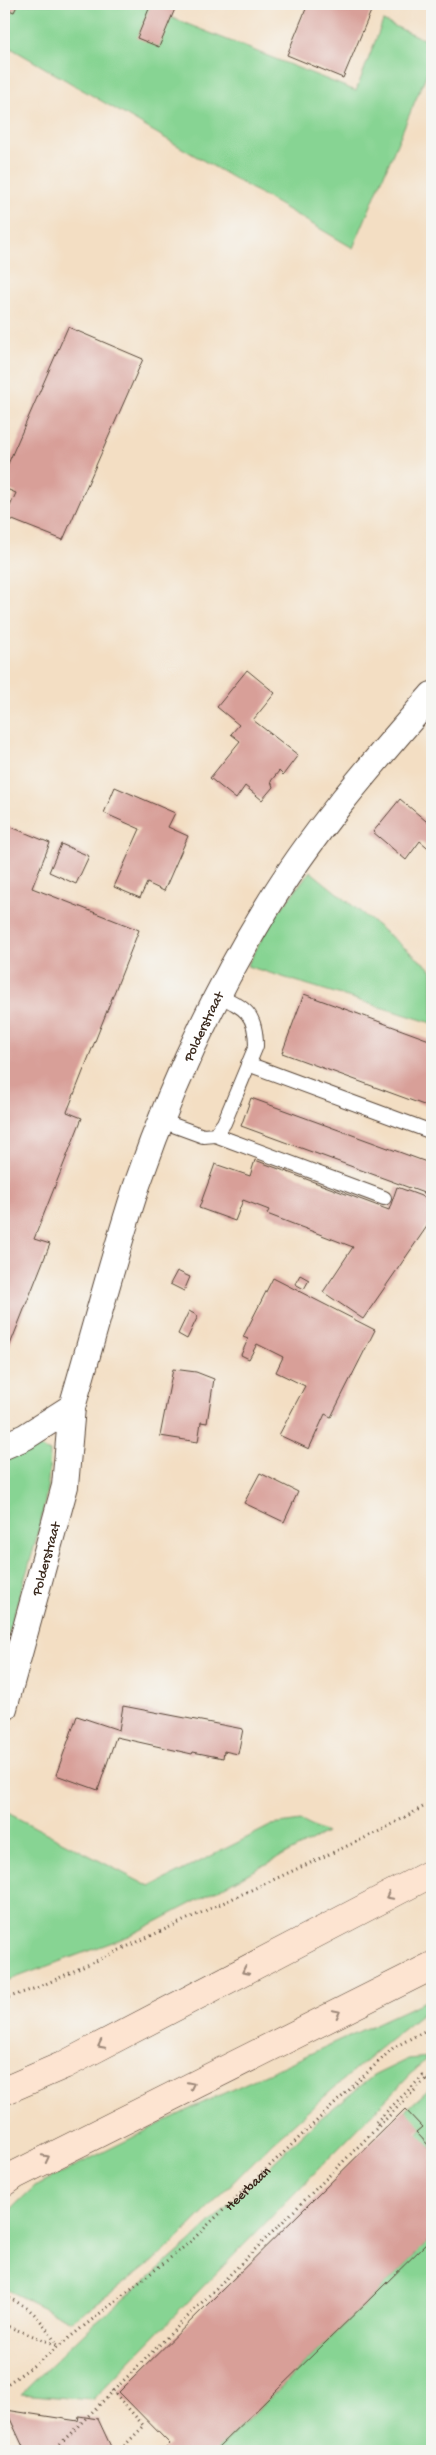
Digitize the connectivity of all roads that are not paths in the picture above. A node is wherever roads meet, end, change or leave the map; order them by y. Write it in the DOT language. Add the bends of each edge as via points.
graph roads {
  1 [pos="432,694"];
  2 [pos="218,995"];
  3 [pos="248,1064"];
  4 [pos="162,1121"];
  5 [pos="432,1132"];
  6 [pos="215,1135"];
  7 [pos="384,1198"];
  8 [pos="72,1407"];
  9 [pos="4,1446"];
  10 [pos="4,1708"];
  11 [pos="432,1873"];
  12 [pos="432,1966"];
  13 [pos="4,2091"];
  14 [pos="4,2183"];
  1 -- 2 [label="street, Polderstraat" via="312,839 266,908"];
  2 -- 3 [label="lane" via="241,1006 253,1022 256,1046"];
  2 -- 4 [label="street, Polderstraat"];
  3 -- 5 [label="lane"];
  3 -- 6 [label="lane" via="224,1123"];
  4 -- 6 [label="lane" via="203,1136"];
  4 -- 8 [label="street, Polderstraat" via="138,1184"];
  6 -- 7 [label="lane"];
  8 -- 9 [label="street" via="25,1437"];
  8 -- 10 [label="street, Polderstraat" via="65,1486"];
  11 -- 13 [label="main road, one-way" via="64,2065"];
  14 -- 12 [label="main road, one-way" via="100,2131"];
}
